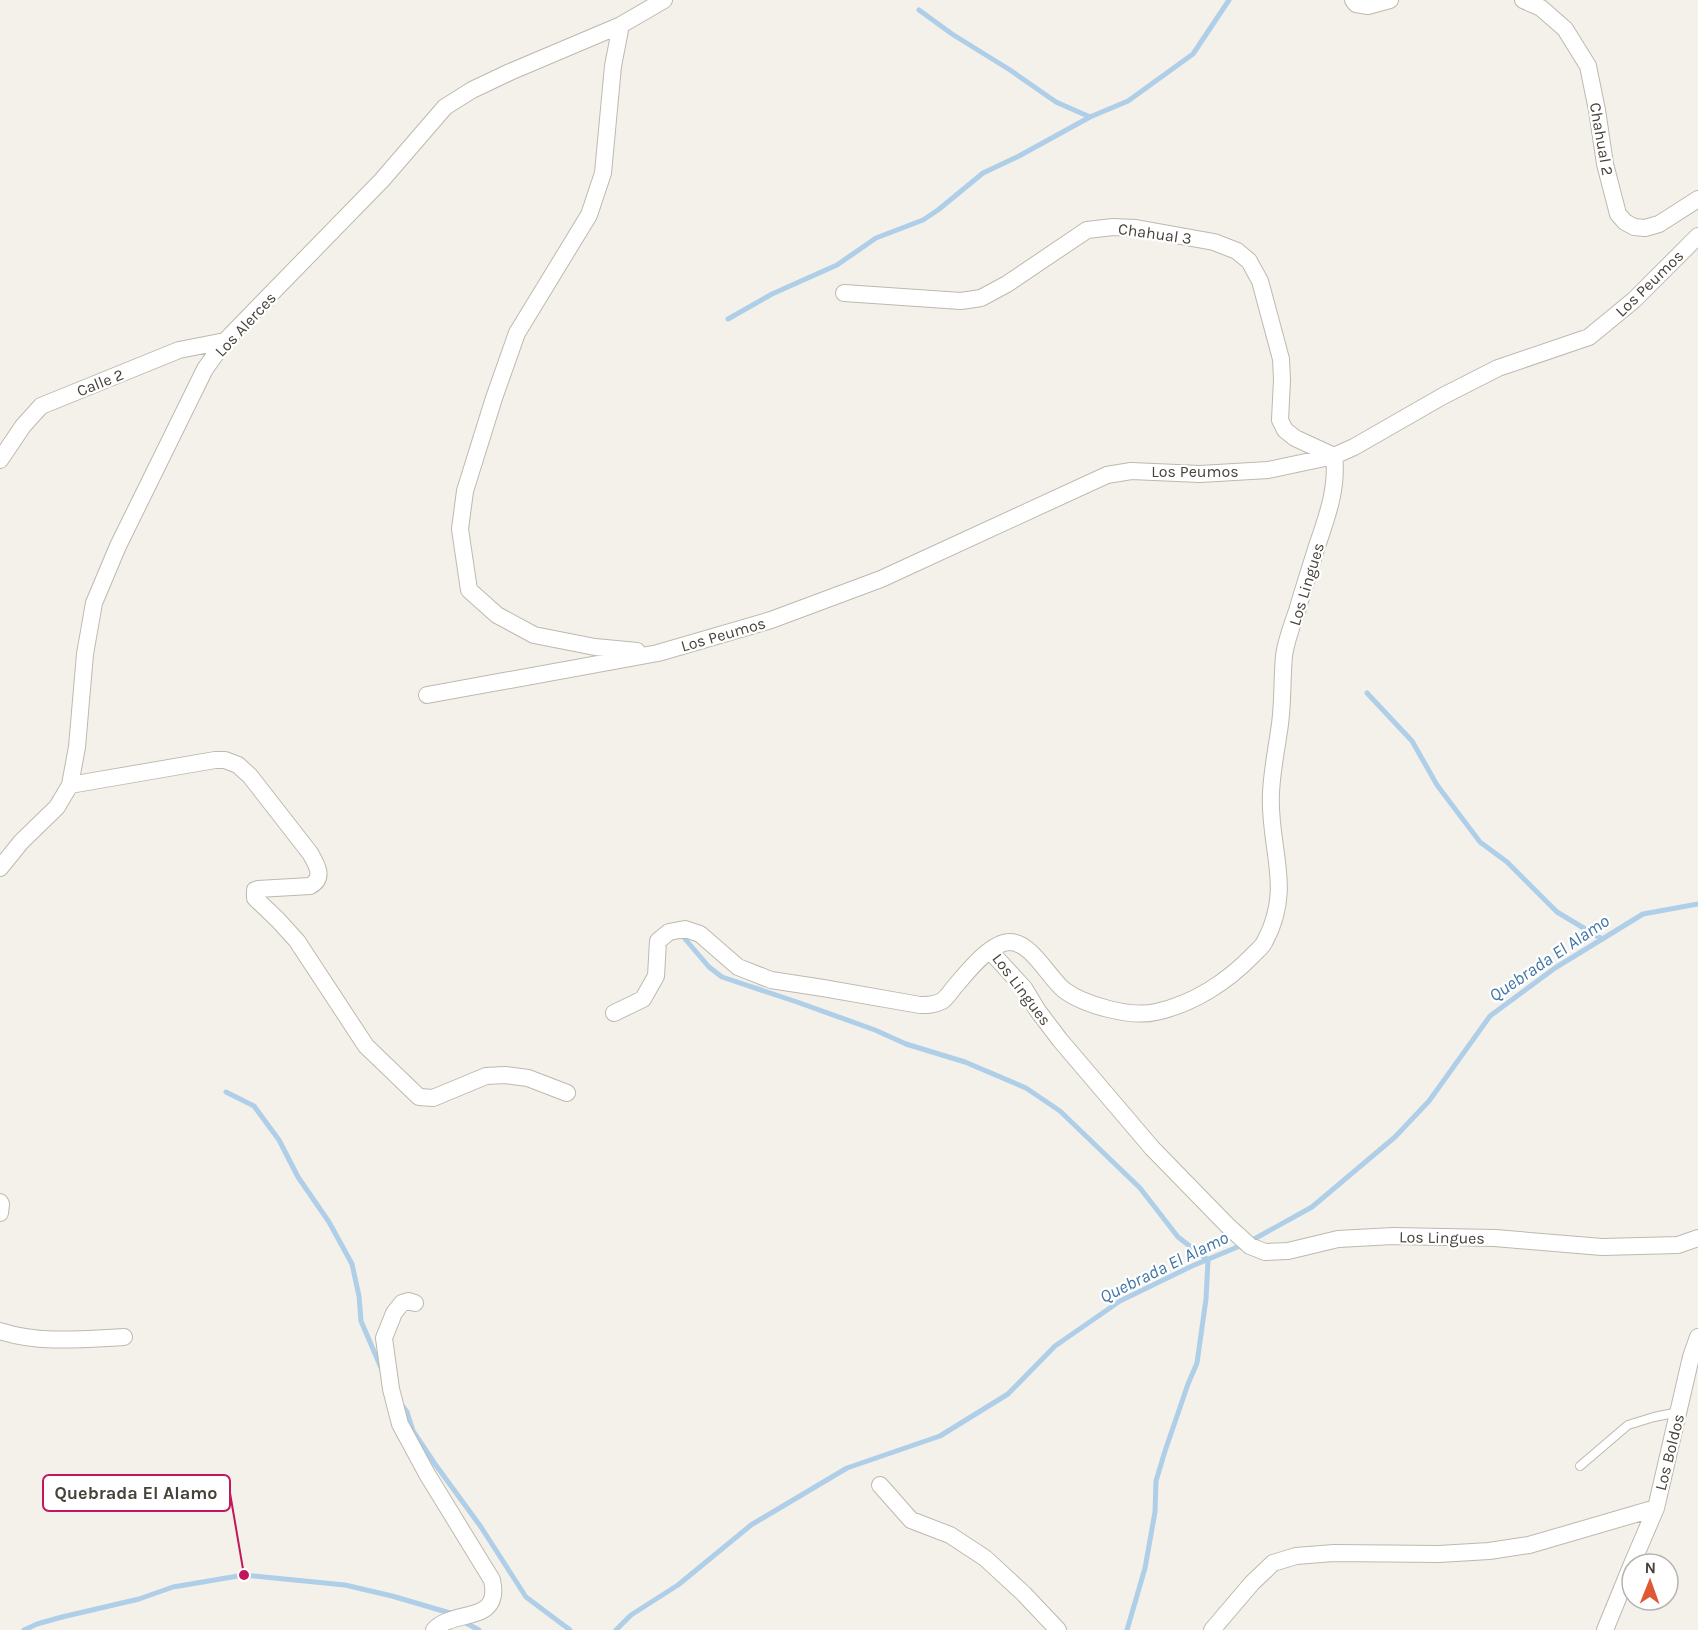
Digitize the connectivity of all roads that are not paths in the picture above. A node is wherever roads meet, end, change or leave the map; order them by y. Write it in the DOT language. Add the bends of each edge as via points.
graph roads {
  1 [pos="664,0"];
  2 [pos="1353,0"];
  3 [pos="1390,0"];
  4 [pos="1523,0"];
  5 [pos="621,25"];
  6 [pos="1698,199"];
  7 [pos="1698,236"];
  8 [pos="844,293"];
  9 [pos="225,341"];
  10 [pos="1334,456"];
  11 [pos="0,460"];
  12 [pos="658,653"];
  13 [pos="427,695"];
  14 [pos="70,785"];
  15 [pos="0,868"];
  16 [pos="990,951"];
  17 [pos="614,1013"];
  18 [pos="567,1093"];
  19 [pos="0,1202"];
  20 [pos="0,1213"];
  21 [pos="1698,1238"];
  22 [pos="415,1303"];
  23 [pos="0,1331"];
  24 [pos="124,1337"];
  25 [pos="1698,1337"];
  26 [pos="1695,1360"];
  27 [pos="1679,1412"];
  28 [pos="1580,1466"];
  29 [pos="880,1485"];
  30 [pos="1656,1508"];
  31 [pos="1637,1552"];
  32 [pos="1620,1593"];
  33 [pos="434,1630"];
  34 [pos="1058,1630"];
  35 [pos="1212,1630"];
  36 [pos="1605,1630"];
  1 -- 5 [label="street, Los Alerces"];
  2 -- 3 [label="street" via="1368,6"];
  4 -- 6 [label="street, Chahual 2" via="1541,8 1564,29 1588,66 1605,164 1618,214 1625,222 1645,228 1659,224"];
  5 -- 9 [label="street, Los Alerces" via="510,72 445,107 382,180"];
  5 -- 12 [label="street" via="603,173 589,215 517,333 465,491 460,530 470,590 496,615 534,635 595,647"];
  7 -- 10 [label="street, Los Peumos" via="1634,300 1589,337 1498,368"];
  8 -- 10 [label="street, Chahual 3" via="961,301 981,298 1087,230 1136,228 1214,242 1237,251 1249,261 1260,281 1281,359 1280,420 1285,430"];
  9 -- 11 [label="street, Calle 2" via="179,350 41,406"];
  9 -- 14 [label="street, Los Alerces" via="205,369 94,603"];
  10 -- 12 [label="street, Los Peumos" via="1268,470 1200,474 1131,471 1107,475 881,579 771,620"];
  10 -- 16 [label="street, Los Lingues" via="1333,490 1285,653 1271,794 1280,892 1276,917 1264,944 1217,986 1183,1004 1154,1013 1130,1013 1094,1005 1064,990 1019,945 1010,942"];
  12 -- 13 [label="street, Los Peumos"];
  14 -- 15 [label="street, Los Alerces" via="57,807"];
  14 -- 18 [label="street" via="215,760 238,765 318,867 315,884 258,889 255,898 297,941 366,1046 389,1069 419,1097 433,1098 486,1076 505,1075 528,1078"];
  16 -- 17 [label="street" via="944,999 933,1005 920,1005 771,980 738,967 700,934 686,928 669,932 658,941 656,976 643,999"];
  16 -- 21 [label="street, Los Lingues" via="1152,1148 1250,1246 1266,1252 1288,1251 1338,1239 1393,1236 1495,1238 1613,1247 1678,1245"];
  19 -- 20 [label="street"];
  22 -- 33 [label="street" via="402,1303 384,1338 400,1424 492,1580 495,1593 482,1612 456,1618"];
  23 -- 24 [label="street" via="20,1338 60,1340"];
  25 -- 26 [label="street, Los Boldos"];
  26 -- 27 [label="street, Los Boldos"];
  27 -- 28 [label="lane" via="1628,1425"];
  27 -- 30 [label="street, Los Boldos"];
  29 -- 34 [label="street" via="911,1520 950,1535 985,1558"];
  30 -- 31 [label="street, Los Boldos"];
  30 -- 35 [label="street" via="1528,1545 1489,1551 1296,1556 1273,1563"];
  32 -- 36 [label="street, Los Boldos"];
}
